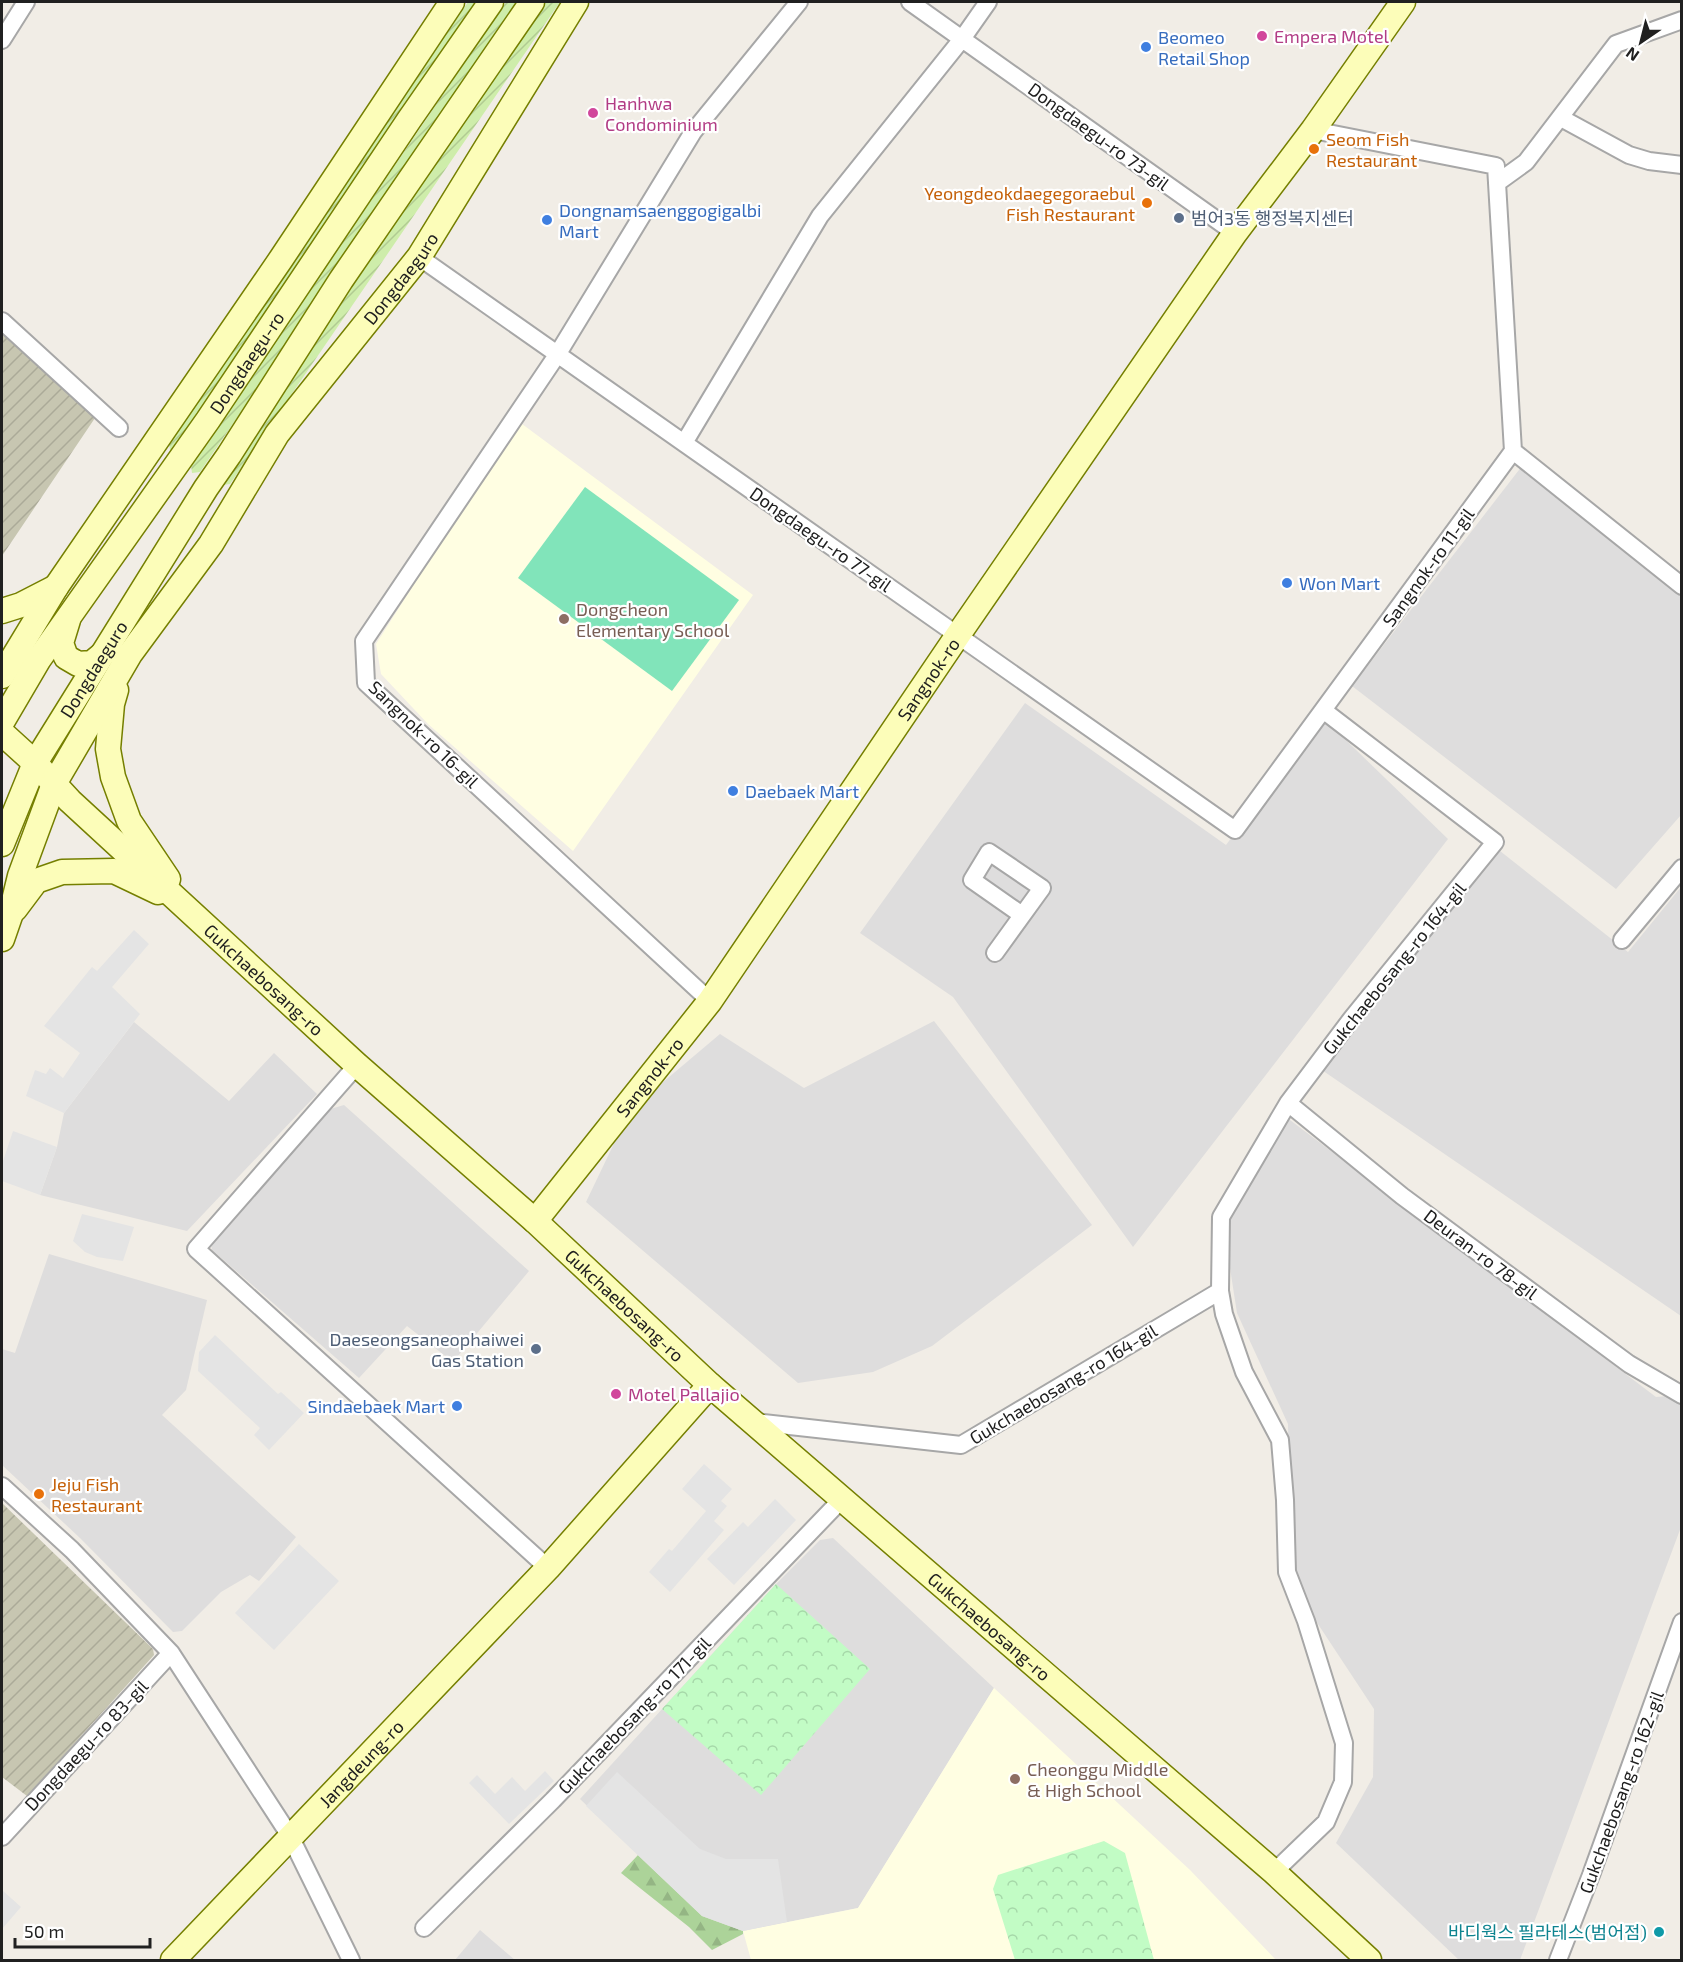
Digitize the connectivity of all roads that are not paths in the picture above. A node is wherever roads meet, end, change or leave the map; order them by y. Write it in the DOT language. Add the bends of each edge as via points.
graph roads {
  1 [pos="26,2"];
  2 [pos="452,2"];
  3 [pos="491,2"];
  4 [pos="532,2"];
  5 [pos="576,2"];
  6 [pos="799,2"];
  7 [pos="910,2"];
  8 [pos="988,2"];
  9 [pos="1403,2"];
  10 [pos="1682,20"];
  11 [pos="962,39"];
  12 [pos="2,40"];
  13 [pos="1561,118"];
  14 [pos="1313,130"];
  15 [pos="1682,165"];
  16 [pos="1497,183"];
  17 [pos="1235,233"];
  18 [pos="419,257"];
  19 [pos="2,321"];
  20 [pos="557,355"];
  21 [pos="119,428"];
  22 [pos="684,443"];
  23 [pos="1512,451"];
  24 [pos="1682,586"];
  25 [pos="56,587"];
  26 [pos="72,609"];
  27 [pos="2,610"];
  28 [pos="958,635"];
  29 [pos="103,654"];
  30 [pos="130,654"];
  31 [pos="2,676"];
  32 [pos="1323,710"];
  33 [pos="2,722"];
  34 [pos="2,733"];
  35 [pos="35,763"];
  36 [pos="54,784"];
  37 [pos="2,844"];
  38 [pos="1682,868"];
  39 [pos="184,904"];
  40 [pos="11,913"];
  41 [pos="1022,915"];
  42 [pos="2,939"];
  43 [pos="1622,940"];
  44 [pos="995,953"];
  45 [pos="710,1001"];
  46 [pos="357,1065"];
  47 [pos="1288,1103"];
  48 [pos="535,1221"];
  49 [pos="1220,1291"];
  50 [pos="710,1385"];
  51 [pos="1682,1395"];
  52 [pos="754,1422"];
  53 [pos="2,1486"];
  54 [pos="842,1499"];
  55 [pos="548,1568"];
  56 [pos="1681,1625"];
  57 [pos="171,1653"];
  58 [pos="290,1836"];
  59 [pos="2,1837"];
  60 [pos="1274,1872"];
  61 [pos="424,1928"];
  62 [pos="173,1960"];
  63 [pos="351,1960"];
  64 [pos="1369,1960"];
  65 [pos="1558,1960"];
  1 -- 12 [label="street"];
  2 -- 25 [label="main road, Dongdaegu-ro"];
  3 -- 26 [label="main road, Dongdaegu-ro" via="208,420"];
  4 -- 29 [label="main road, Dongdaegu-ro" via="341,280"];
  5 -- 18 [label="main road, Dongdaeguro"];
  6 -- 20 [label="street" via="693,132"];
  7 -- 11 [label="street, Dongdaegu-ro 73-gil"];
  8 -- 11 [label="street"];
  9 -- 14 [label="main road, Sangnok-ro"];
  10 -- 13 [label="street" via="1616,44"];
  11 -- 17 [label="street, Dongdaegu-ro 73-gil"];
  11 -- 22 [label="street" via="820,216"];
  13 -- 15 [label="street" via="1629,155"];
  13 -- 16 [label="street" via="1526,162"];
  14 -- 16 [label="street" via="1496,166"];
  14 -- 17 [label="main road, Sangnok-ro"];
  16 -- 23 [label="street"];
  17 -- 28 [label="main road, Sangnok-ro"];
  18 -- 20 [label="street, Dongdaegu-ro 77-gil"];
  18 -- 30 [label="main road, Dongdaeguro" via="277,434 211,544"];
  19 -- 21 [label="street"];
  20 -- 22 [label="street, Dongdaegu-ro 77-gil"];
  20 -- 45 [label="street, Sangnok-ro 16-gil" via="364,641 366,683"];
  22 -- 28 [label="street, Dongdaegu-ro 77-gil"];
  23 -- 24 [label="street"];
  23 -- 32 [label="street, Sangnok-ro 11-gil"];
  25 -- 27 [label="main road"];
  25 -- 31 [label="main road, Dongdaegu-ro"];
  26 -- 29 [label="main road" via="61,643 66,657 85,664"];
  26 -- 33 [label="main road, Dongdaegu-ro"];
  28 -- 32 [label="street, Sangnok-ro 11-gil" via="1235,830"];
  28 -- 45 [label="main road, Sangnok-ro"];
  29 -- 35 [label="main road, Dongdaeguro"];
  30 -- 36 [label="main road"];
  30 -- 39 [label="main road" via="112,704 108,749 113,777 129,821"];
  32 -- 47 [label="street, Gukchaebosang-ro 164-gil" via="1496,842"];
  34 -- 35 [label="main road, Gukchaebosang-ro"];
  35 -- 36 [label="main road, Gukchaebosang-ro"];
  35 -- 37 [label="main road"];
  36 -- 39 [label="main road, Gukchaebosang-ro"];
  36 -- 40 [label="main road" via="20,876"];
  38 -- 43 [label="street"];
  39 -- 40 [label="main road" via="114,871 62,872 36,881"];
  39 -- 46 [label="main road, Gukchaebosang-ro"];
  40 -- 42 [label="main road"];
  41 -- 44 [label="street"];
  45 -- 48 [label="main road, Sangnok-ro"];
  46 -- 48 [label="main road, Gukchaebosang-ro"];
  46 -- 55 [label="street" via="196,1249"];
  47 -- 49 [label="street, Gukchaebosang-ro 164-gil" via="1221,1217"];
  47 -- 51 [label="street, Deuran-ro 78-gil" via="1402,1196 1629,1364"];
  48 -- 50 [label="main road, Gukchaebosang-ro"];
  49 -- 52 [label="street, Gukchaebosang-ro 164-gil" via="961,1445"];
  49 -- 60 [label="street, Gukchaebosang-ro 164-gil" via="1244,1372 1280,1440 1287,1572 1344,1743 1343,1782 1326,1822"];
  50 -- 52 [label="main road, Gukchaebosang-ro"];
  50 -- 55 [label="main road, Jangdeung-ro"];
  52 -- 54 [label="main road, Gukchaebosang-ro"];
  53 -- 57 [label="street" via="72,1550"];
  54 -- 60 [label="main road, Gukchaebosang-ro"];
  54 -- 61 [label="street, Gukchaebosang-ro 171-gil" via="553,1800"];
  55 -- 58 [label="main road, Jangdeung-ro"];
  56 -- 65 [label="street, Gukchaebosang-ro 162-gil"];
  57 -- 58 [label="street"];
  57 -- 59 [label="street, Dongdaegu-ro 83-gil"];
  58 -- 62 [label="main road, Jangdeung-ro"];
  58 -- 63 [label="street"];
  60 -- 64 [label="main road, Gukchaebosang-ro"];
}
